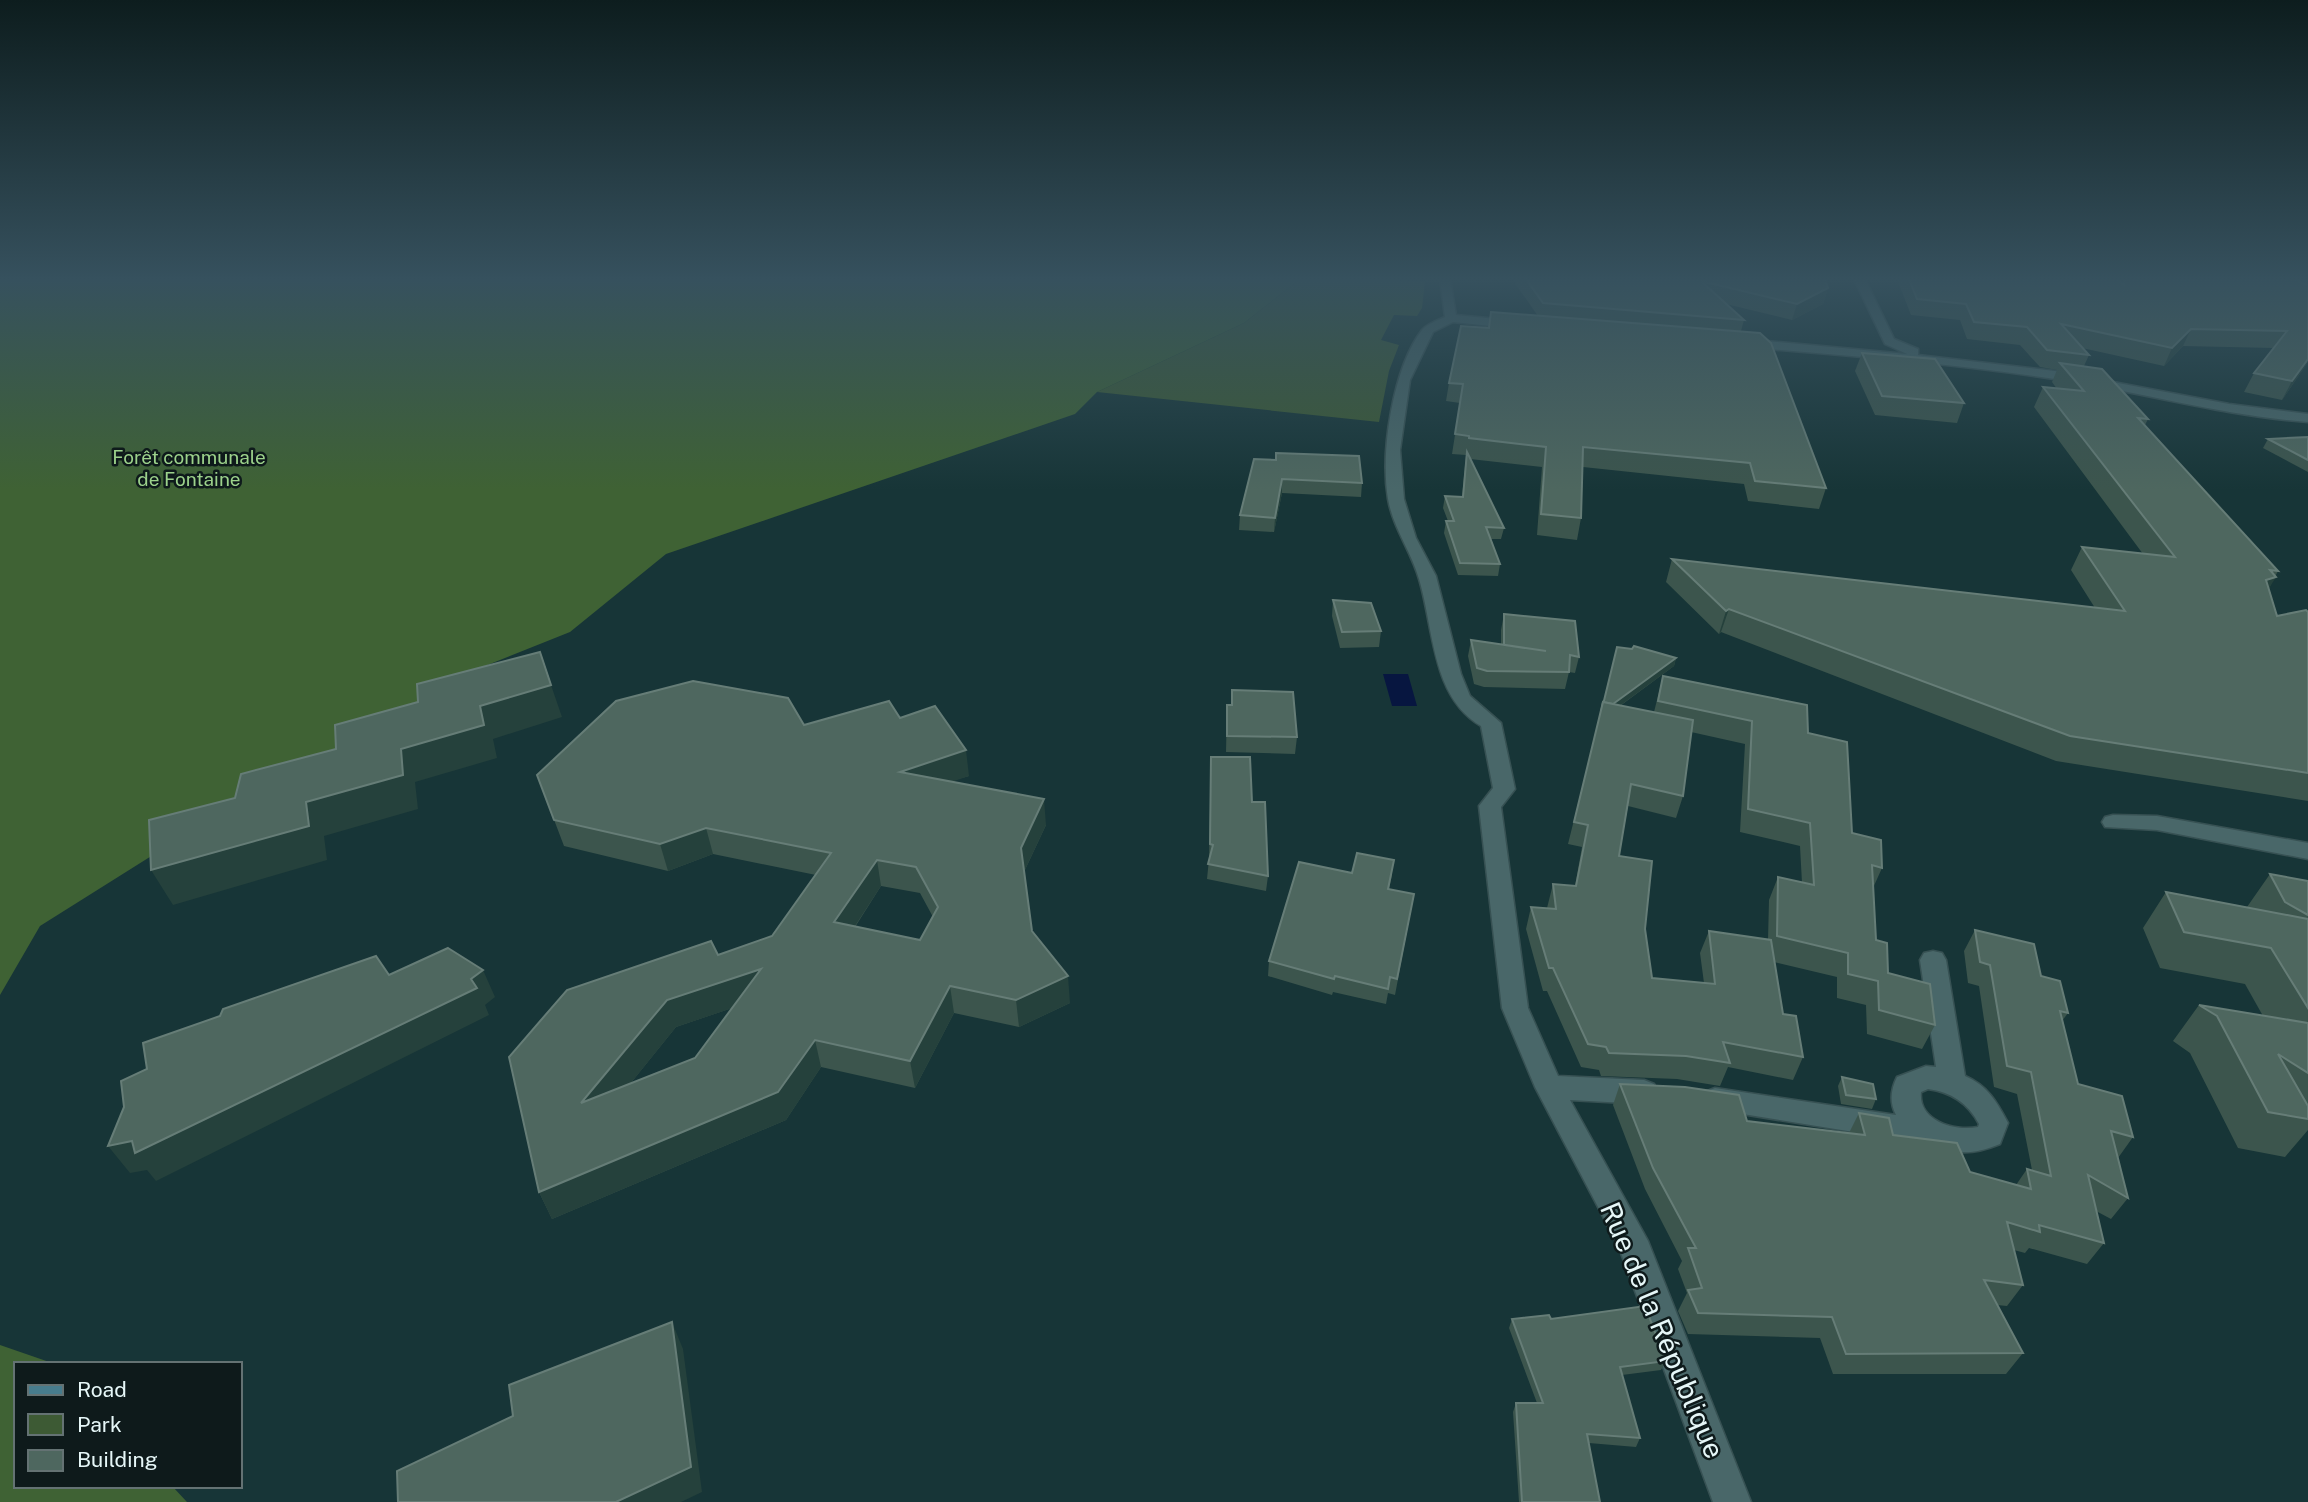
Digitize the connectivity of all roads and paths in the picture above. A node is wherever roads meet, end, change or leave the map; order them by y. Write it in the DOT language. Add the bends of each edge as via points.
graph roads {
  1 [pos="1419,349"];
  2 [pos="1811,349"];
  3 [pos="1881,349"];
  4 [pos="1910,349"];
  5 [pos="1882,355"];
  6 [pos="1919,357"];
  7 [pos="2305,419"];
  8 [pos="2113,822"];
  9 [pos="2308,851"];
  10 [pos="1933,960"];
  11 [pos="1952,1082"];
  12 [pos="1549,1087"];
  13 [pos="1930,1132"];
  14 [pos="1732,1502"];
  1 -- 12 [label="street, Rue de la République" via="1404,380 1393,450 1396,499 1427,576 1461,698 1491,723 1504,789 1490,806 1515,1008"];
  2 -- 5 [label="street"];
  3 -- 5 [label="street"];
  4 -- 6 [label="street"];
  5 -- 6 [label="street"];
  6 -- 7 [label="street" via="2101,382"];
  8 -- 9 [label="street" via="2157,823"];
  10 -- 11 [label="street"];
  11 -- 13 [label="street" via="1926,1077 1907,1085 1905,1102"];
  11 -- 13 [label="street" via="1988,1110 1992,1132 1975,1143"];
  12 -- 13 [label="street" via="1684,1095"];
  12 -- 14 [label="street, Rue de la République" via="1632,1241"];
}
